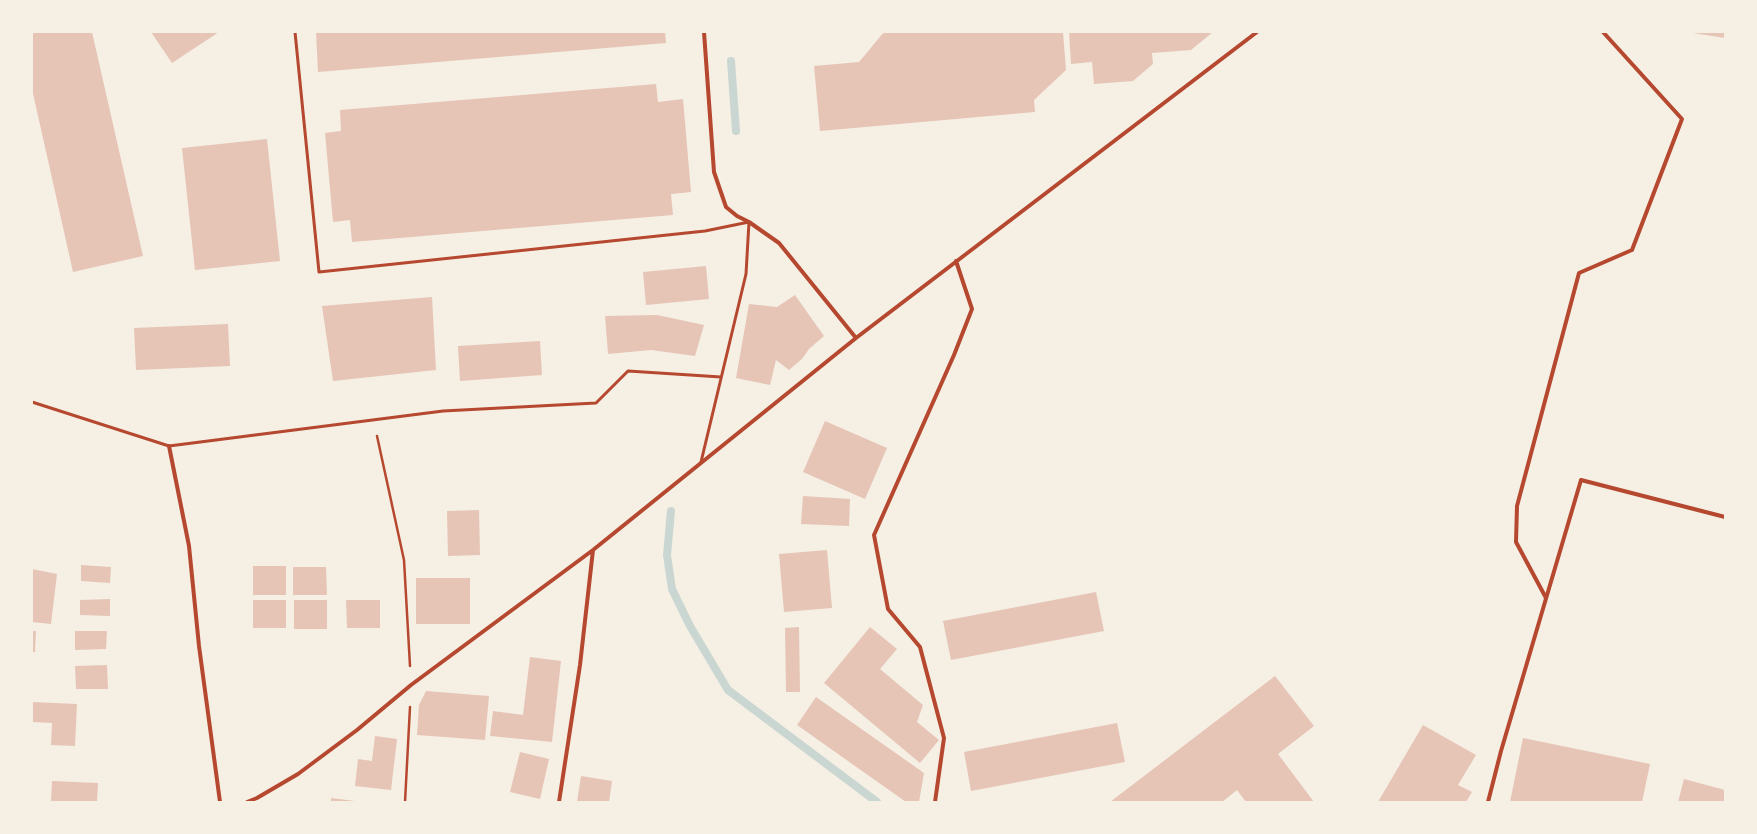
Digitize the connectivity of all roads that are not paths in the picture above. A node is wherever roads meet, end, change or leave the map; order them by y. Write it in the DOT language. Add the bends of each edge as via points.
graph roads {
  1 [pos="295,32"];
  2 [pos="704,32"];
  3 [pos="1257,32"];
  4 [pos="1603,32"];
  5 [pos="749,222"];
  6 [pos="956,261"];
  7 [pos="856,338"];
  8 [pos="721,377"];
  9 [pos="32,402"];
  10 [pos="169,446"];
  11 [pos="701,464"];
  12 [pos="1725,518"];
  13 [pos="593,550"];
  14 [pos="1546,598"];
  15 [pos="220,802"];
  16 [pos="247,802"];
  17 [pos="559,802"];
  18 [pos="935,802"];
  19 [pos="1488,802"];
  1 -- 5 [label="lane" via="319,272 705,231"];
  2 -- 5 [label="street" via="714,172 726,207"];
  3 -- 6 [label="street"];
  4 -- 14 [label="street" via="1682,119 1632,250 1579,273 1517,506 1516,542"];
  5 -- 7 [label="street" via="779,243"];
  5 -- 8 [label="lane" via="746,274"];
  6 -- 7 [label="street"];
  6 -- 18 [label="street" via="972,308 954,355 874,535 888,609 920,647 944,738"];
  7 -- 11 [label="street"];
  8 -- 10 [label="lane" via="628,371 596,403 443,411"];
  8 -- 11 [label="lane"];
  9 -- 10 [label="lane"];
  10 -- 15 [label="street" via="189,546 198,646"];
  11 -- 13 [label="street"];
  12 -- 14 [label="street" via="1581,480"];
  13 -- 16 [label="street" via="411,685 298,774"];
  13 -- 17 [label="street" via="580,665"];
  14 -- 19 [label="street"];
}
